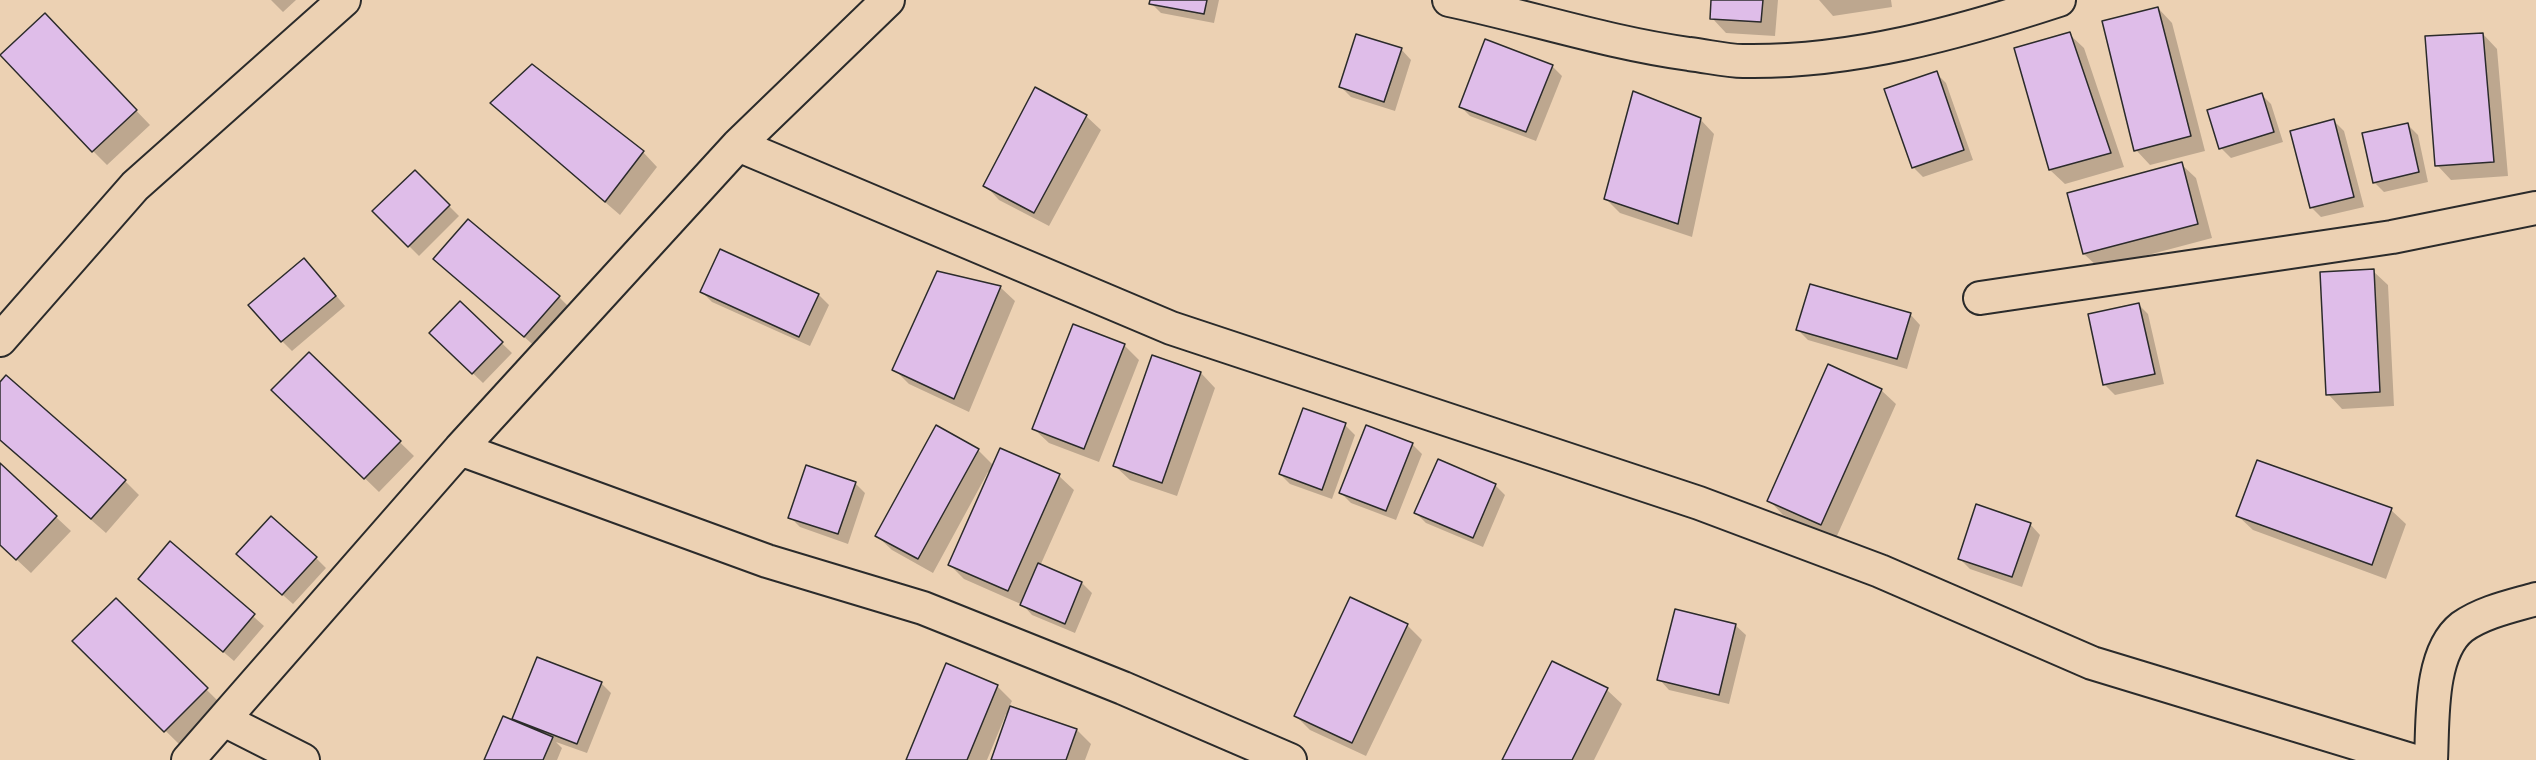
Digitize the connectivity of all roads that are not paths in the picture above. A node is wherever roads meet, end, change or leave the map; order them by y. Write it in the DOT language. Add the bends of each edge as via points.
graph roads {
  1 [pos="344,0"];
  2 [pos="888,0"];
  3 [pos="1449,0"];
  4 [pos="2060,0"];
  5 [pos="738,145"];
  6 [pos="2536,208"];
  7 [pos="1980,298"];
  8 [pos="0,340"];
  9 [pos="460,449"];
  10 [pos="2536,599"];
  11 [pos="224,720"];
  12 [pos="188,760"];
  13 [pos="303,760"];
  14 [pos="1290,760"];
  15 [pos="2411,760"];
  16 [pos="2431,760"];
  1 -- 8 [label="street" via="135,186"];
  2 -- 5 [label="street"];
  3 -- 4 [label="street" via="1637,47 1742,61 1829,57 1887,46 1986,24"];
  5 -- 9 [label="street"];
  5 -- 15 [label="street" via="1171,328 1699,502 1880,571 2092,663"];
  6 -- 7 [label="street" via="2392,237"];
  9 -- 11 [label="street"];
  9 -- 14 [label="street" via="767,561 923,608 1123,687"];
  10 -- 16 [label="street" via="2479,617 2460,629 2443,653 2435,687"];
  11 -- 12 [label="street"];
  11 -- 13 [label="street"];
}
